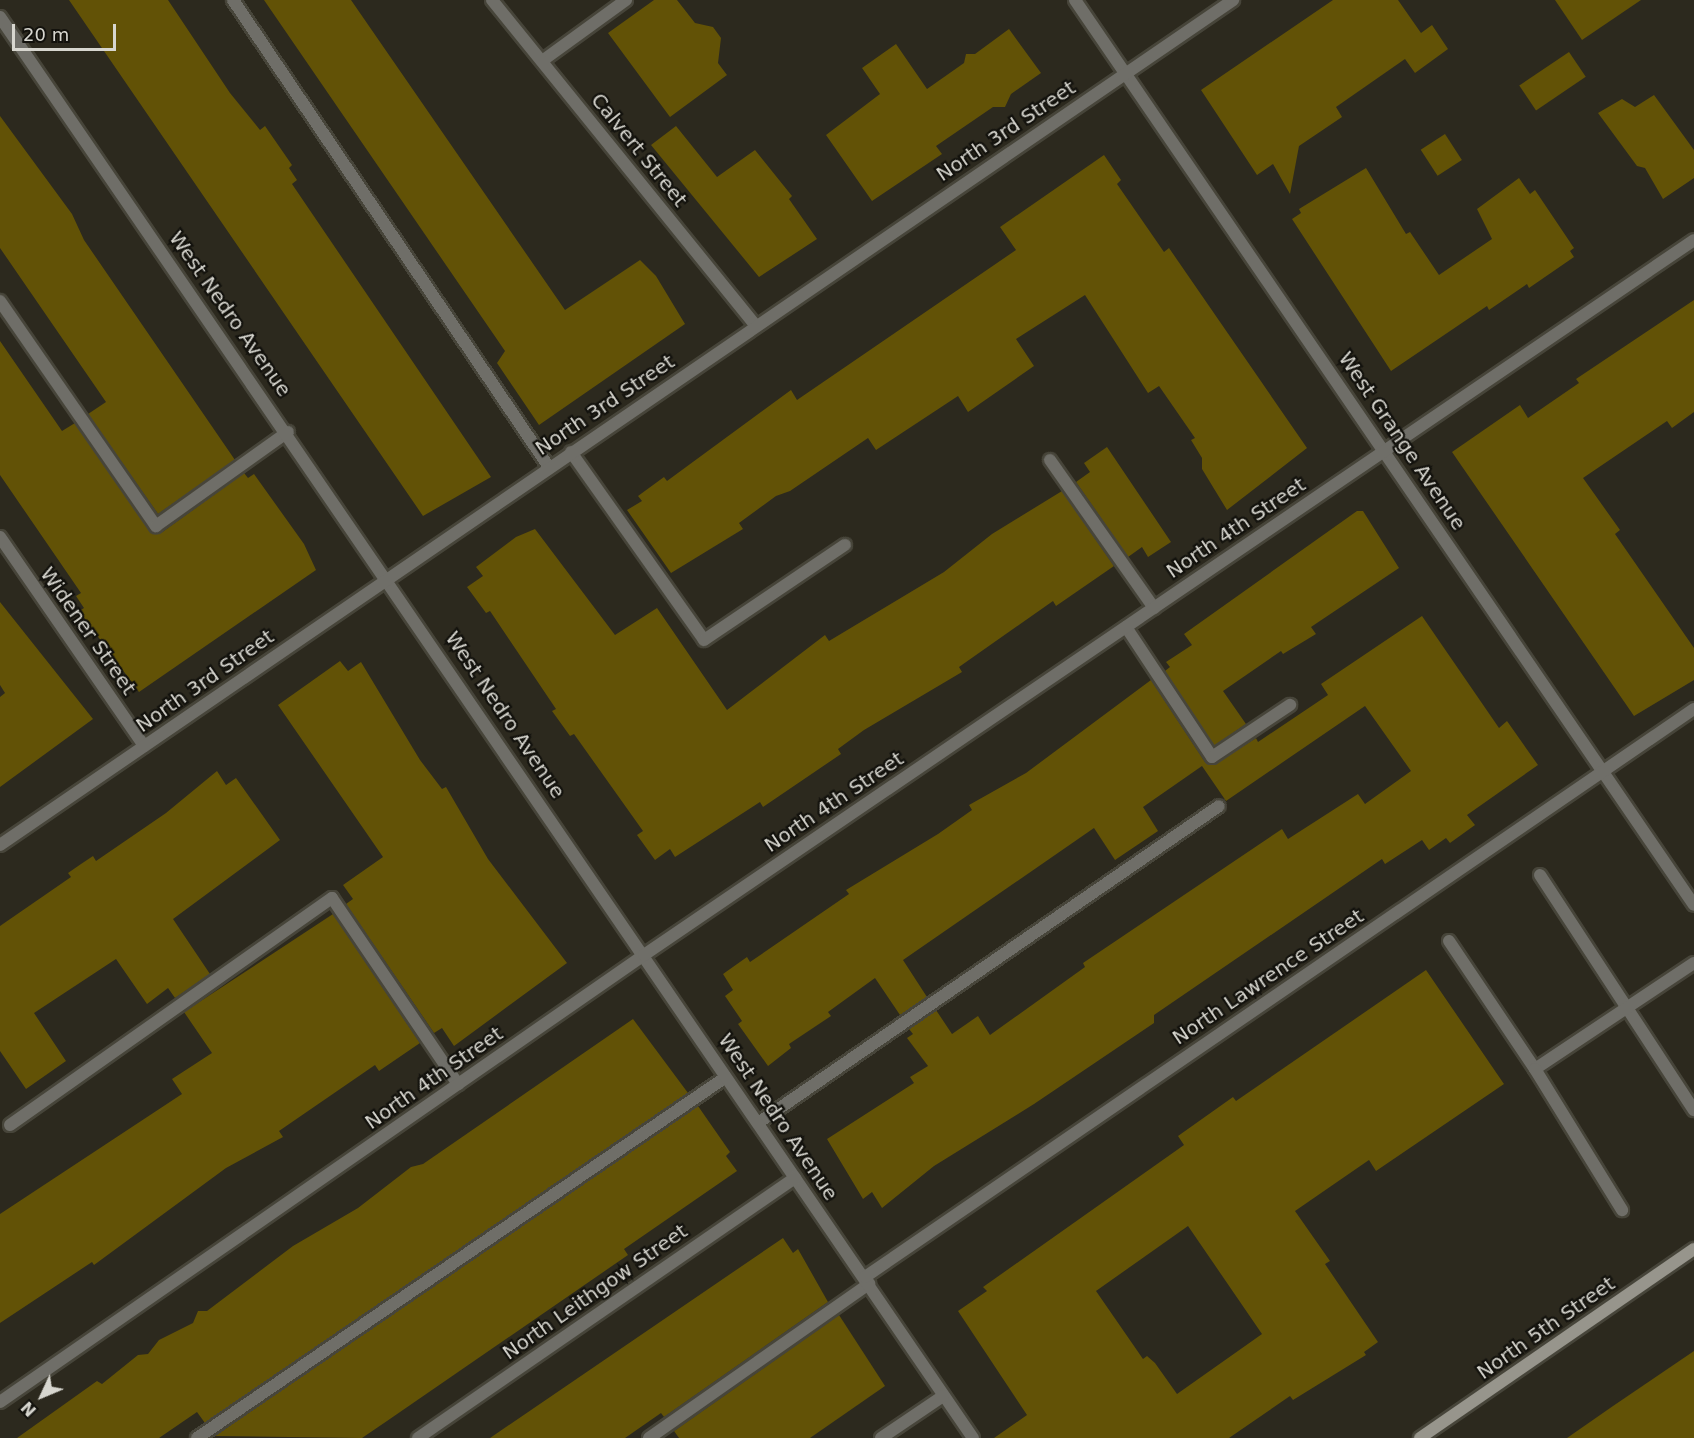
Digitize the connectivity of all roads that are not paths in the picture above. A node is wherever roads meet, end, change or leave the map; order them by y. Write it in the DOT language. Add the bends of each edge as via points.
graph roads {
  1 [pos="233,0"];
  2 [pos="492,0"];
  3 [pos="626,0"];
  4 [pos="1075,0"];
  5 [pos="1233,0"];
  6 [pos="0,17"];
  7 [pos="542,61"];
  8 [pos="1125,72"];
  9 [pos="1694,240"];
  10 [pos="0,301"];
  11 [pos="756,326"];
  12 [pos="288,432"];
  13 [pos="1386,450"];
  14 [pos="571,452"];
  15 [pos="1050,460"];
  16 [pos="549,467"];
  17 [pos="0,537"];
  18 [pos="845,545"];
  19 [pos="388,578"];
  20 [pos="1154,608"];
  21 [pos="1126,627"];
  22 [pos="1290,705"];
  23 [pos="1694,709"];
  24 [pos="144,746"];
  25 [pos="1602,772"];
  26 [pos="1220,806"];
  27 [pos="0,845"];
  28 [pos="1540,875"];
  29 [pos="1694,905"];
  30 [pos="1449,941"];
  31 [pos="644,956"];
  32 [pos="1694,963"];
  33 [pos="1627,1008"];
  34 [pos="1534,1069"];
  35 [pos="726,1077"];
  36 [pos="458,1084"];
  37 [pos="1694,1110"];
  38 [pos="758,1123"];
  39 [pos="10,1125"];
  40 [pos="795,1178"];
  41 [pos="1623,1210"];
  42 [pos="1694,1249"];
  43 [pos="867,1281"];
  44 [pos="943,1396"];
  45 [pos="0,1402"];
  46 [pos="197,1438"];
  47 [pos="418,1438"];
  48 [pos="649,1438"];
  49 [pos="881,1438"];
  50 [pos="974,1438"];
  51 [pos="1419,1438"];
  1 -- 16 [label="street"];
  2 -- 7 [label="street, Calvert Street"];
  3 -- 7 [label="street"];
  4 -- 8 [label="street, West Grange Avenue"];
  5 -- 8 [label="street, North 3rd Street"];
  6 -- 12 [label="street, West Nedro Avenue"];
  7 -- 11 [label="street, Calvert Street"];
  8 -- 11 [label="street, North 3rd Street"];
  8 -- 13 [label="street, West Grange Avenue"];
  9 -- 13 [label="street, North 4th Street"];
  10 -- 12 [label="street" via="156,526"];
  11 -- 14 [label="street, North 3rd Street"];
  12 -- 19 [label="street, West Nedro Avenue"];
  13 -- 20 [label="street, North 4th Street"];
  13 -- 25 [label="street, West Grange Avenue"];
  14 -- 16 [label="street, North 3rd Street"];
  14 -- 18 [label="street" via="704,640"];
  15 -- 20 [label="street"];
  16 -- 19 [label="street, North 3rd Street"];
  17 -- 24 [label="street, Widener Street"];
  19 -- 24 [label="street, North 3rd Street"];
  19 -- 31 [label="street, West Nedro Avenue"];
  20 -- 21 [label="street, North 4th Street"];
  21 -- 22 [label="street" via="1212,757"];
  21 -- 31 [label="street, North 4th Street"];
  23 -- 25 [label="street, North Lawrence Street"];
  24 -- 27 [label="street, North 3rd Street"];
  25 -- 29 [label="street, West Grange Avenue"];
  25 -- 43 [label="street, North Lawrence Street"];
  26 -- 38 [label="street"];
  28 -- 33 [label="street"];
  30 -- 34 [label="street"];
  31 -- 35 [label="street, West Nedro Avenue"];
  31 -- 36 [label="street, North 4th Street"];
  32 -- 33 [label="street"];
  33 -- 34 [label="street"];
  33 -- 37 [label="street"];
  34 -- 41 [label="street"];
  35 -- 38 [label="street, West Nedro Avenue"];
  35 -- 46 [label="street"];
  36 -- 39 [label="street" via="332,898"];
  36 -- 45 [label="street, North 4th Street"];
  38 -- 40 [label="street, West Nedro Avenue"];
  40 -- 43 [label="street, West Nedro Avenue"];
  40 -- 47 [label="street, North Leithgow Street"];
  42 -- 51 [label="street, North 5th Street"];
  43 -- 44 [label="street, West Nedro Avenue"];
  43 -- 48 [label="street, North Lawrence Street"];
  44 -- 49 [label="street"];
  44 -- 50 [label="street, West Nedro Avenue"];
}
